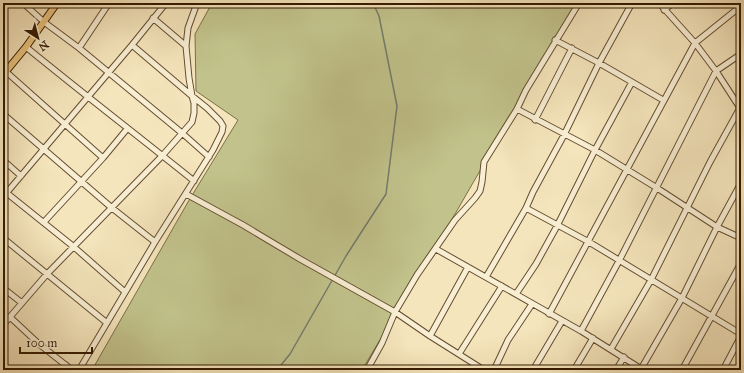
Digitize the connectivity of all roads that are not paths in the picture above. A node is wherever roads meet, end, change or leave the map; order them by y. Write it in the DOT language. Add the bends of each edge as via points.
graph roads {
  1 [pos="5,3"];
  2 [pos="23,3"];
  3 [pos="57,3"];
  4 [pos="109,3"];
  5 [pos="166,3"];
  6 [pos="197,3"];
  7 [pos="579,3"];
  8 [pos="632,3"];
  9 [pos="659,3"];
  10 [pos="673,3"];
  11 [pos="3,5"];
  12 [pos="741,6"];
  13 [pos="664,10"];
  14 [pos="154,18"];
  15 [pos="44,22"];
  16 [pos="555,40"];
  17 [pos="694,43"];
  18 [pos="132,45"];
  19 [pos="186,46"];
  20 [pos="26,47"];
  21 [pos="79,48"];
  22 [pos="572,48"];
  23 [pos="741,54"];
  24 [pos="599,63"];
  25 [pos="4,72"];
  26 [pos="716,72"];
  27 [pos="108,73"];
  28 [pos="632,82"];
  29 [pos="88,96"];
  30 [pos="192,96"];
  31 [pos="663,100"];
  32 [pos="740,107"];
  33 [pos="517,109"];
  34 [pos="3,114"];
  35 [pos="535,120"];
  36 [pos="65,124"];
  37 [pos="127,129"];
  38 [pos="182,133"];
  39 [pos="564,135"];
  40 [pos="44,149"];
  41 [pos="594,150"];
  42 [pos="162,156"];
  43 [pos="209,157"];
  44 [pos="103,158"];
  45 [pos="3,160"];
  46 [pos="626,169"];
  47 [pos="21,176"];
  48 [pos="82,181"];
  49 [pos="194,181"];
  50 [pos="741,183"];
  51 [pos="657,188"];
  52 [pos="4,193"];
  53 [pos="186,194"];
  54 [pos="112,208"];
  55 [pos="526,208"];
  56 [pos="688,208"];
  57 [pos="44,222"];
  58 [pos="557,226"];
  59 [pos="717,227"];
  60 [pos="3,238"];
  61 [pos="741,238"];
  62 [pos="155,242"];
  63 [pos="589,242"];
  64 [pos="74,247"];
  65 [pos="436,249"];
  66 [pos="619,261"];
  67 [pos="741,263"];
  68 [pos="468,268"];
  69 [pos="47,274"];
  70 [pos="486,277"];
  71 [pos="651,280"];
  72 [pos="502,286"];
  73 [pos="3,288"];
  74 [pos="125,292"];
  75 [pos="516,294"];
  76 [pos="682,298"];
  77 [pos="22,303"];
  78 [pos="532,304"];
  79 [pos="395,312"];
  80 [pos="549,314"];
  81 [pos="713,316"];
  82 [pos="10,317"];
  83 [pos="562,321"];
  84 [pos="108,323"];
  85 [pos="3,325"];
  86 [pos="581,331"];
  87 [pos="741,335"];
  88 [pos="430,336"];
  89 [pos="593,338"];
  90 [pos="611,349"];
  91 [pos="459,354"];
  92 [pos="624,357"];
  93 [pos="66,365"];
  94 [pos="642,369"];
  95 [pos="61,370"];
  96 [pos="72,370"];
  97 [pos="79,370"];
  98 [pos="366,370"];
  99 [pos="484,370"];
  100 [pos="494,370"];
  101 [pos="533,370"];
  102 [pos="574,370"];
  103 [pos="616,370"];
  104 [pos="682,370"];
  105 [pos="723,370"];
  1 -- 11 [label="street"];
  2 -- 15 [label="street"];
  3 -- 15 [label="main road"];
  4 -- 21 [label="street"];
  5 -- 14 [label="street"];
  6 -- 19 [label="street" via="188,28"];
  7 -- 16 [label="street"];
  8 -- 24 [label="street"];
  9 -- 13 [label="street"];
  10 -- 13 [label="street"];
  12 -- 17 [label="street"];
  13 -- 17 [label="street"];
  14 -- 18 [label="street"];
  14 -- 19 [label="street"];
  15 -- 20 [label="main road"];
  15 -- 21 [label="street"];
  16 -- 22 [label="street"];
  16 -- 33 [label="street"];
  17 -- 26 [label="street"];
  17 -- 31 [label="street"];
  18 -- 27 [label="street"];
  18 -- 30 [label="street"];
  19 -- 30 [label="street"];
  20 -- 25 [label="main road"];
  20 -- 29 [label="street"];
  21 -- 27 [label="street"];
  22 -- 24 [label="street"];
  22 -- 35 [label="street"];
  23 -- 26 [label="street"];
  24 -- 28 [label="street"];
  24 -- 39 [label="street"];
  25 -- 36 [label="street"];
  26 -- 32 [label="street"];
  26 -- 51 [label="street"];
  27 -- 29 [label="street"];
  27 -- 38 [label="street"];
  28 -- 31 [label="street"];
  28 -- 41 [label="street"];
  29 -- 36 [label="street"];
  29 -- 37 [label="street"];
  30 -- 38 [label="street" via="192,122"];
  30 -- 43 [label="street" via="223,126 220,139"];
  31 -- 46 [label="street"];
  32 -- 56 [label="street"];
  33 -- 35 [label="street"];
  33 -- 65 [label="street" via="484,162 480,190 455,220"];
  34 -- 40 [label="street"];
  35 -- 39 [label="street"];
  36 -- 40 [label="street"];
  36 -- 44 [label="street"];
  37 -- 42 [label="street"];
  37 -- 44 [label="street"];
  38 -- 42 [label="street"];
  38 -- 43 [label="street"];
  39 -- 41 [label="street"];
  39 -- 55 [label="street"];
  40 -- 47 [label="street"];
  40 -- 48 [label="street"];
  41 -- 46 [label="street"];
  41 -- 58 [label="street"];
  42 -- 49 [label="street"];
  42 -- 54 [label="street"];
  43 -- 49 [label="street"];
  44 -- 48 [label="street"];
  45 -- 47 [label="street"];
  46 -- 51 [label="street"];
  46 -- 63 [label="street"];
  47 -- 52 [label="street"];
  48 -- 54 [label="street"];
  48 -- 57 [label="street"];
  49 -- 53 [label="street"];
  50 -- 59 [label="street"];
  51 -- 56 [label="street"];
  51 -- 66 [label="street"];
  52 -- 57 [label="street"];
  53 -- 62 [label="street"];
  53 -- 79 [label="street"];
  54 -- 62 [label="street"];
  54 -- 64 [label="street"];
  55 -- 58 [label="street"];
  55 -- 70 [label="street"];
  56 -- 59 [label="street"];
  56 -- 71 [label="street"];
  57 -- 64 [label="street"];
  58 -- 63 [label="street"];
  58 -- 75 [label="street"];
  59 -- 61 [label="street"];
  59 -- 76 [label="street"];
  60 -- 69 [label="street"];
  62 -- 74 [label="street"];
  63 -- 66 [label="street"];
  63 -- 80 [label="street"];
  64 -- 69 [label="street"];
  64 -- 74 [label="street"];
  65 -- 68 [label="street"];
  65 -- 79 [label="street"];
  66 -- 71 [label="street"];
  66 -- 86 [label="street"];
  67 -- 81 [label="street"];
  68 -- 70 [label="street"];
  68 -- 88 [label="street"];
  69 -- 77 [label="street"];
  69 -- 84 [label="street"];
  70 -- 72 [label="street"];
  71 -- 76 [label="street"];
  71 -- 90 [label="street"];
  72 -- 75 [label="street"];
  72 -- 91 [label="street"];
  73 -- 77 [label="street"];
  74 -- 84 [label="street"];
  75 -- 78 [label="street"];
  76 -- 81 [label="street"];
  76 -- 94 [label="street"];
  77 -- 82 [label="street"];
  78 -- 80 [label="street"];
  78 -- 100 [label="street" via="508,340"];
  79 -- 88 [label="street"];
  79 -- 98 [label="street" via="382,343"];
  80 -- 83 [label="street"];
  81 -- 87 [label="street"];
  81 -- 104 [label="street"];
  82 -- 85 [label="street"];
  82 -- 93 [label="street"];
  83 -- 86 [label="street"];
  83 -- 101 [label="street"];
  84 -- 97 [label="street"];
  86 -- 89 [label="street"];
  87 -- 105 [label="street"];
  88 -- 91 [label="street"];
  89 -- 90 [label="street"];
  89 -- 102 [label="street"];
  90 -- 92 [label="street"];
  91 -- 99 [label="street"];
  92 -- 94 [label="street"];
  92 -- 103 [label="street"];
  93 -- 95 [label="street"];
  93 -- 96 [label="street"];
}
